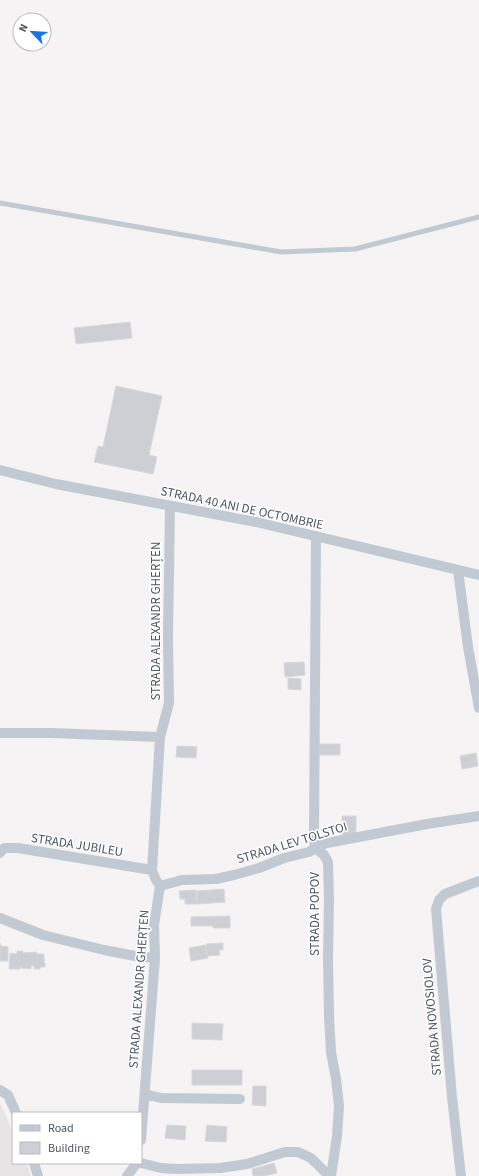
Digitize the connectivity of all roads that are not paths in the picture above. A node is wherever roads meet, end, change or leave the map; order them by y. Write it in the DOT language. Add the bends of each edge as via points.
graph roads {
  1 [pos="0,203"];
  2 [pos="479,217"];
  3 [pos="0,470"];
  4 [pos="170,506"];
  5 [pos="316,536"];
  6 [pos="458,570"];
  7 [pos="479,575"];
  8 [pos="479,708"];
  9 [pos="0,733"];
  10 [pos="160,737"];
  11 [pos="479,816"];
  12 [pos="315,848"];
  13 [pos="0,853"];
  14 [pos="152,870"];
  15 [pos="479,881"];
  16 [pos="160,886"];
  17 [pos="0,918"];
  18 [pos="156,958"];
  19 [pos="0,1090"];
  20 [pos="145,1094"];
  21 [pos="240,1099"];
  22 [pos="16,1112"];
  23 [pos="142,1128"];
  24 [pos="142,1163"];
  25 [pos="34,1164"];
  26 [pos="136,1164"];
  27 [pos="38,1176"];
  28 [pos="127,1176"];
  29 [pos="330,1176"];
  30 [pos="461,1176"];
  1 -- 2 [label="lane" via="281,252 355,249"];
  3 -- 4 [label="street, STRADA 40 ANI DE OCTOMBRIE" via="56,484"];
  4 -- 5 [label="street, STRADA 40 ANI DE OCTOMBRIE"];
  4 -- 10 [label="street, STRADA ALEXANDR GHERȚEN" via="170,703"];
  5 -- 6 [label="street, STRADA 40 ANI DE OCTOMBRIE"];
  5 -- 12 [label="street"];
  6 -- 7 [label="street, STRADA 40 ANI DE OCTOMBRIE"];
  6 -- 8 [label="street"];
  9 -- 10 [label="street"];
  10 -- 14 [label="street, STRADA ALEXANDR GHERȚEN"];
  11 -- 12 [label="street, STRADA LEV TOLSTOI" via="357,837"];
  12 -- 16 [label="street, STRADA LEV TOLSTOI" via="234,875 216,879 182,880"];
  12 -- 29 [label="street, STRADA POPOV" via="328,862 330,1031 339,1106 338,1136"];
  13 -- 14 [label="street, STRADA JUBILEU" via="4,848 18,848"];
  14 -- 16 [label="street"];
  15 -- 30 [label="street, STRADA NOVOSIOLOV" via="445,894 439,900 436,909"];
  16 -- 18 [label="street, STRADA ALEXANDR GHERȚEN" via="154,925"];
  17 -- 18 [label="street" via="43,935 104,950"];
  18 -- 20 [label="street, STRADA ALEXANDR GHERȚEN"];
  19 -- 22 [label="street" via="8,1095"];
  20 -- 21 [label="street" via="161,1098"];
  20 -- 23 [label="street, STRADA ALEXANDR GHERȚEN"];
  24 -- 29 [label="street" via="177,1169 220,1168 247,1164 285,1152 298,1152 310,1158"];
  25 -- 27 [label="street"];
  26 -- 28 [label="street"];
}
